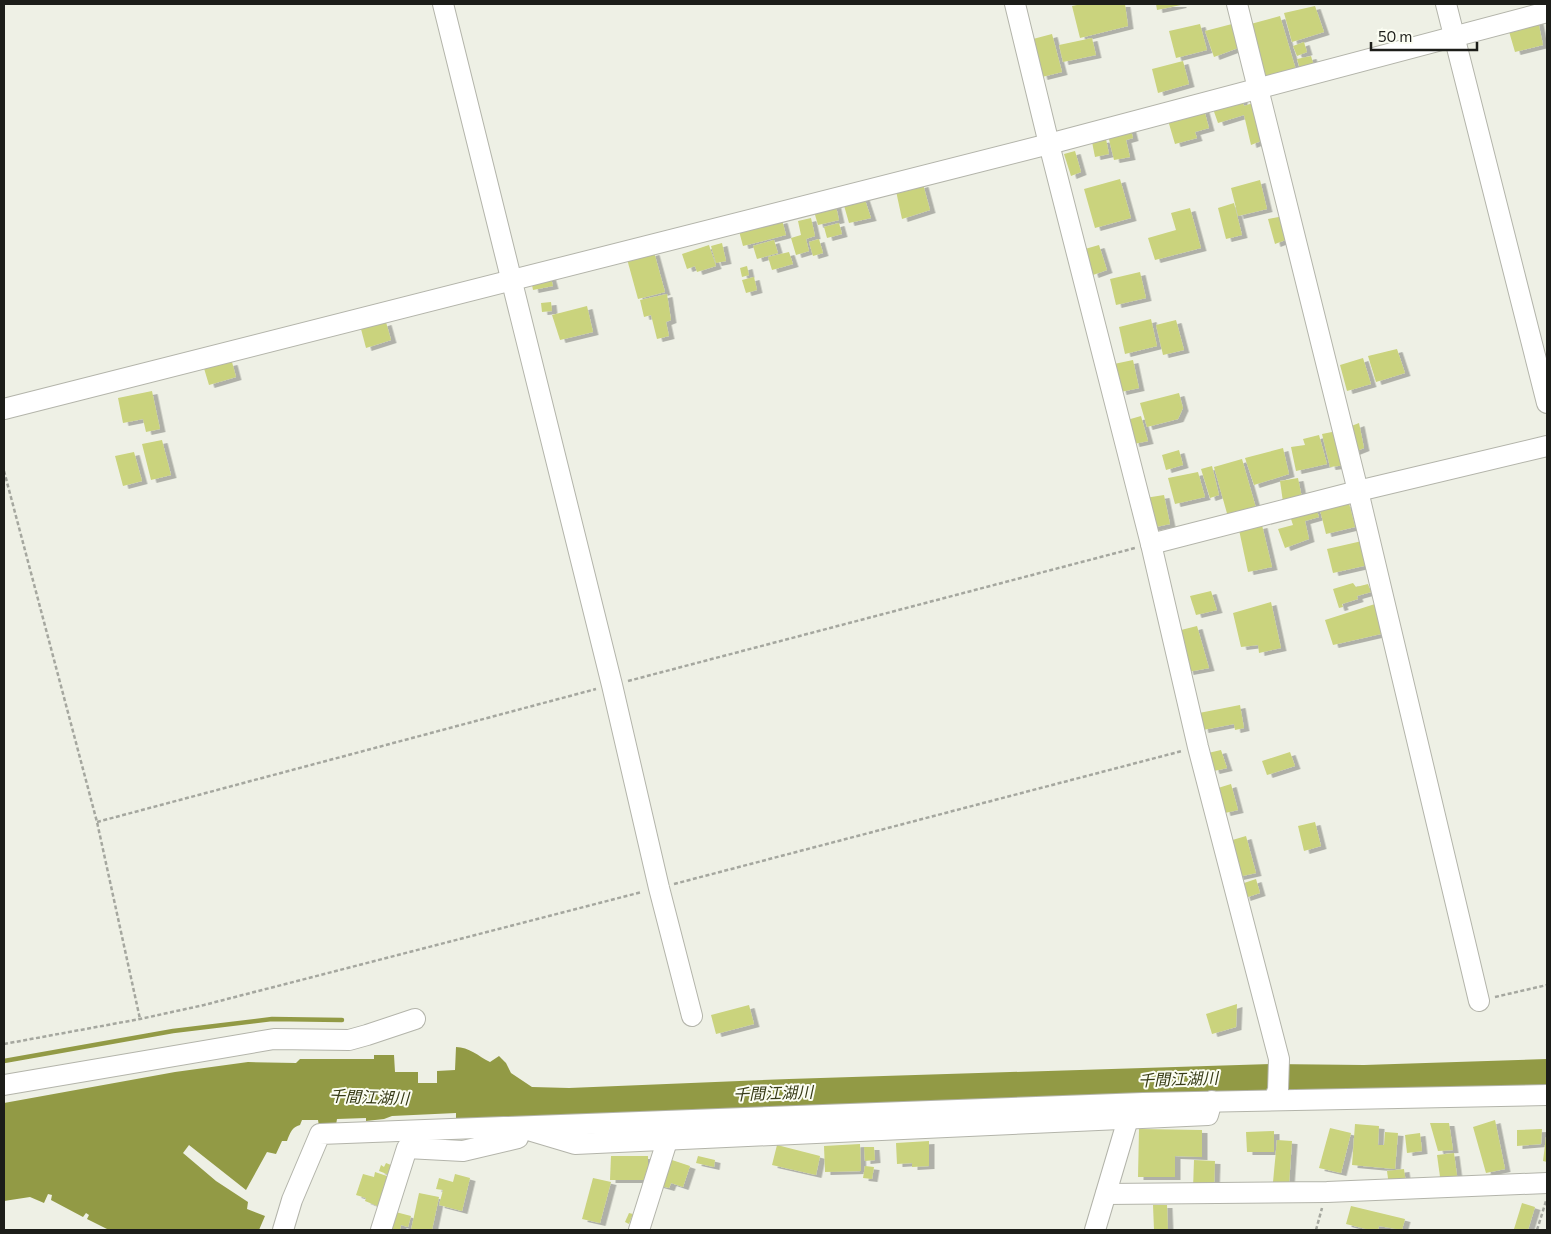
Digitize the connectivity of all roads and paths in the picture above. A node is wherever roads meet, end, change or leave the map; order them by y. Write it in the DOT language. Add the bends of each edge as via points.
graph roads {
  1 [pos="443,4"];
  2 [pos="1015,4"];
  3 [pos="1236,4"];
  4 [pos="1446,4"];
  5 [pos="1547,12"];
  6 [pos="1454,36"];
  7 [pos="1258,90"];
  8 [pos="1049,144"];
  9 [pos="511,281"];
  10 [pos="1547,403"];
  11 [pos="4,409"];
  12 [pos="1547,446"];
  13 [pos="4,471"];
  14 [pos="1358,491"];
  15 [pos="1151,544"];
  16 [pos="1547,984"];
  17 [pos="1479,1001"];
  18 [pos="692,1016"];
  19 [pos="416,1018"];
  20 [pos="4,1044"];
  21 [pos="4,1085"];
  22 [pos="1276,1094"];
  23 [pos="1547,1096"];
  24 [pos="1212,1101"];
  25 [pos="1128,1119"];
  26 [pos="518,1126"];
  27 [pos="668,1141"];
  28 [pos="1547,1183"];
  29 [pos="1327,1192"];
  30 [pos="1106,1194"];
  31 [pos="1547,1195"];
  32 [pos="283,1230"];
  33 [pos="381,1230"];
  34 [pos="639,1230"];
  35 [pos="1095,1230"];
  36 [pos="1316,1230"];
  37 [pos="1537,1230"];
  1 -- 9 [label="street"];
  2 -- 8 [label="street"];
  3 -- 7 [label="street"];
  4 -- 6 [label="street"];
  5 -- 6 [label="street"];
  6 -- 7 [label="street"];
  6 -- 10 [label="street"];
  7 -- 8 [label="street"];
  7 -- 14 [label="street"];
  8 -- 9 [label="street"];
  8 -- 15 [label="street"];
  9 -- 11 [label="street"];
  9 -- 18 [label="street"];
  12 -- 14 [label="street"];
  13 -- 20 [label="path" via="97,822 140,1019"];
  14 -- 15 [label="street"];
  14 -- 17 [label="street"];
  15 -- 22 [label="street" via="1198,747 1279,1059"];
  16 -- 17 [label="path"];
  19 -- 21 [label="street" via="349,1040 274,1040"];
  22 -- 23 [label="street"];
  22 -- 24 [label="street"];
  24 -- 25 [label="street" via="1208,1115"];
  24 -- 26 [label="street"];
  25 -- 27 [label="street"];
  25 -- 30 [label="street"];
  26 -- 27 [label="street" via="575,1144"];
  26 -- 32 [label="street" via="320,1134"];
  26 -- 33 [label="street" via="518,1138 463,1151 407,1148"];
  27 -- 34 [label="street"];
  28 -- 29 [label="street"];
  29 -- 30 [label="street"];
  29 -- 36 [label="path"];
  30 -- 35 [label="street"];
  31 -- 37 [label="path"];
}
